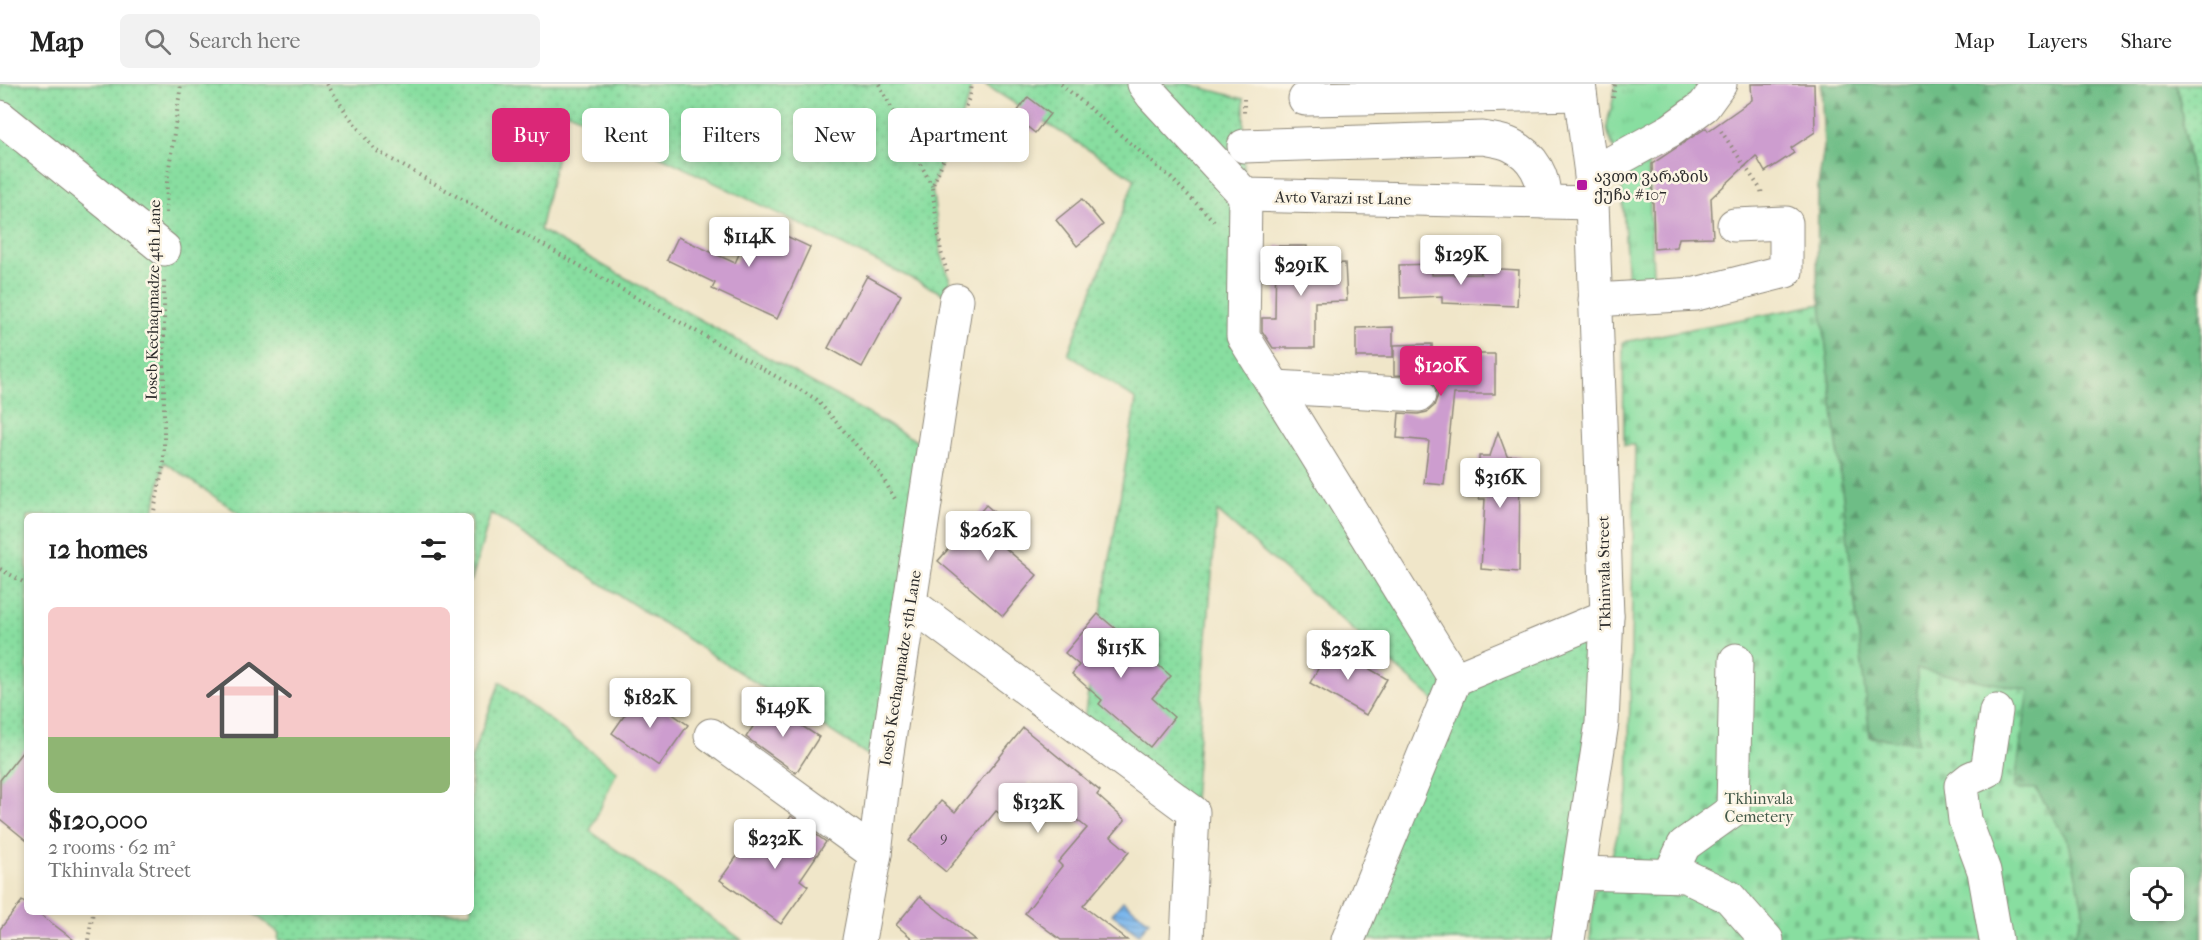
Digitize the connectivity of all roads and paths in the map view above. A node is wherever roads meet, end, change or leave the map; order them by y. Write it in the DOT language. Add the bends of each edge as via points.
graph roads {
  1 [pos="181,84"];
  2 [pos="327,84"];
  3 [pos="879,84"];
  4 [pos="971,84"];
  5 [pos="1061,84"];
  6 [pos="1144,84"];
  7 [pos="1580,89"];
  8 [pos="1712,95"];
  9 [pos="1305,99"];
  10 [pos="0,117"];
  11 [pos="1244,146"];
  12 [pos="932,187"];
  13 [pos="1591,189"];
  14 [pos="1245,195"];
  15 [pos="1544,202"];
  16 [pos="1749,224"];
  17 [pos="164,249"];
  18 [pos="1244,252"];
  19 [pos="956,300"];
  20 [pos="1595,300"];
  21 [pos="1275,387"];
  22 [pos="1419,395"];
  23 [pos="896,500"];
  24 [pos="154,513"];
  25 [pos="0,570"];
  26 [pos="24,582"];
  27 [pos="910,603"];
  28 [pos="1607,616"];
  29 [pos="1736,660"];
  30 [pos="1455,679"];
  31 [pos="1996,711"];
  32 [pos="711,735"];
  33 [pos="875,854"];
  34 [pos="1580,873"];
  35 [pos="1670,875"];
  36 [pos="92,915"];
  37 [pos="866,936"];
  38 [pos="88,940"];
  39 [pos="1186,940"];
  40 [pos="1348,940"];
  41 [pos="1568,940"];
  42 [pos="1767,940"];
  43 [pos="1996,940"];
  1 -- 17 [label="path, Ioseb Kechaqmadze 4th Lane" via="167,182"];
  2 -- 23 [label="path" via="375,150 816,399 878,470"];
  3 -- 12 [label="path"];
  4 -- 12 [label="path" via="969,98"];
  5 -- 18 [label="path" via="1170,177"];
  6 -- 14 [label="street"];
  7 -- 9 [label="street"];
  7 -- 13 [label="street, Tkhinvala Street"];
  8 -- 13 [label="street"];
  8 -- 16 [label="path" via="1761,190"];
  10 -- 17 [label="street"];
  11 -- 15 [label="street" via="1483,138 1510,145 1532,159 1545,188"];
  12 -- 19 [label="path" via="941,252"];
  13 -- 15 [label="street, Avto Varazi 1st Lane"];
  13 -- 20 [label="street, Tkhinvala Street"];
  14 -- 15 [label="street, Avto Varazi 1st Lane"];
  14 -- 18 [label="street"];
  16 -- 20 [label="street" via="1786,223 1786,272 1696,294"];
  17 -- 24 [label="path, Ioseb Kechaqmadze 4th Lane" via="164,462"];
  18 -- 21 [label="street" via="1243,336"];
  19 -- 27 [label="street, Ioseb Kechaqmadze 5th Lane"];
  20 -- 28 [label="street, Tkhinvala Street"];
  21 -- 22 [label="street"];
  21 -- 30 [label="street"];
  25 -- 26 [label="path"];
  27 -- 33 [label="street, Ioseb Kechaqmadze 5th Lane"];
  27 -- 39 [label="street" via="1193,812"];
  28 -- 30 [label="street"];
  28 -- 34 [label="street, Tkhinvala Street" via="1602,723"];
  29 -- 35 [label="street" via="1733,810 1684,845"];
  30 -- 40 [label="street"];
  31 -- 43 [label="street" via="1987,771 1961,786 1965,820 1984,871"];
  32 -- 33 [label="street"];
  33 -- 37 [label="street, Ioseb Kechaqmadze 5th Lane"];
  34 -- 35 [label="street"];
  34 -- 41 [label="street, Tkhinvala Street"];
  35 -- 42 [label="street" via="1685,876 1729,897"];
  36 -- 38 [label="path"];
}
